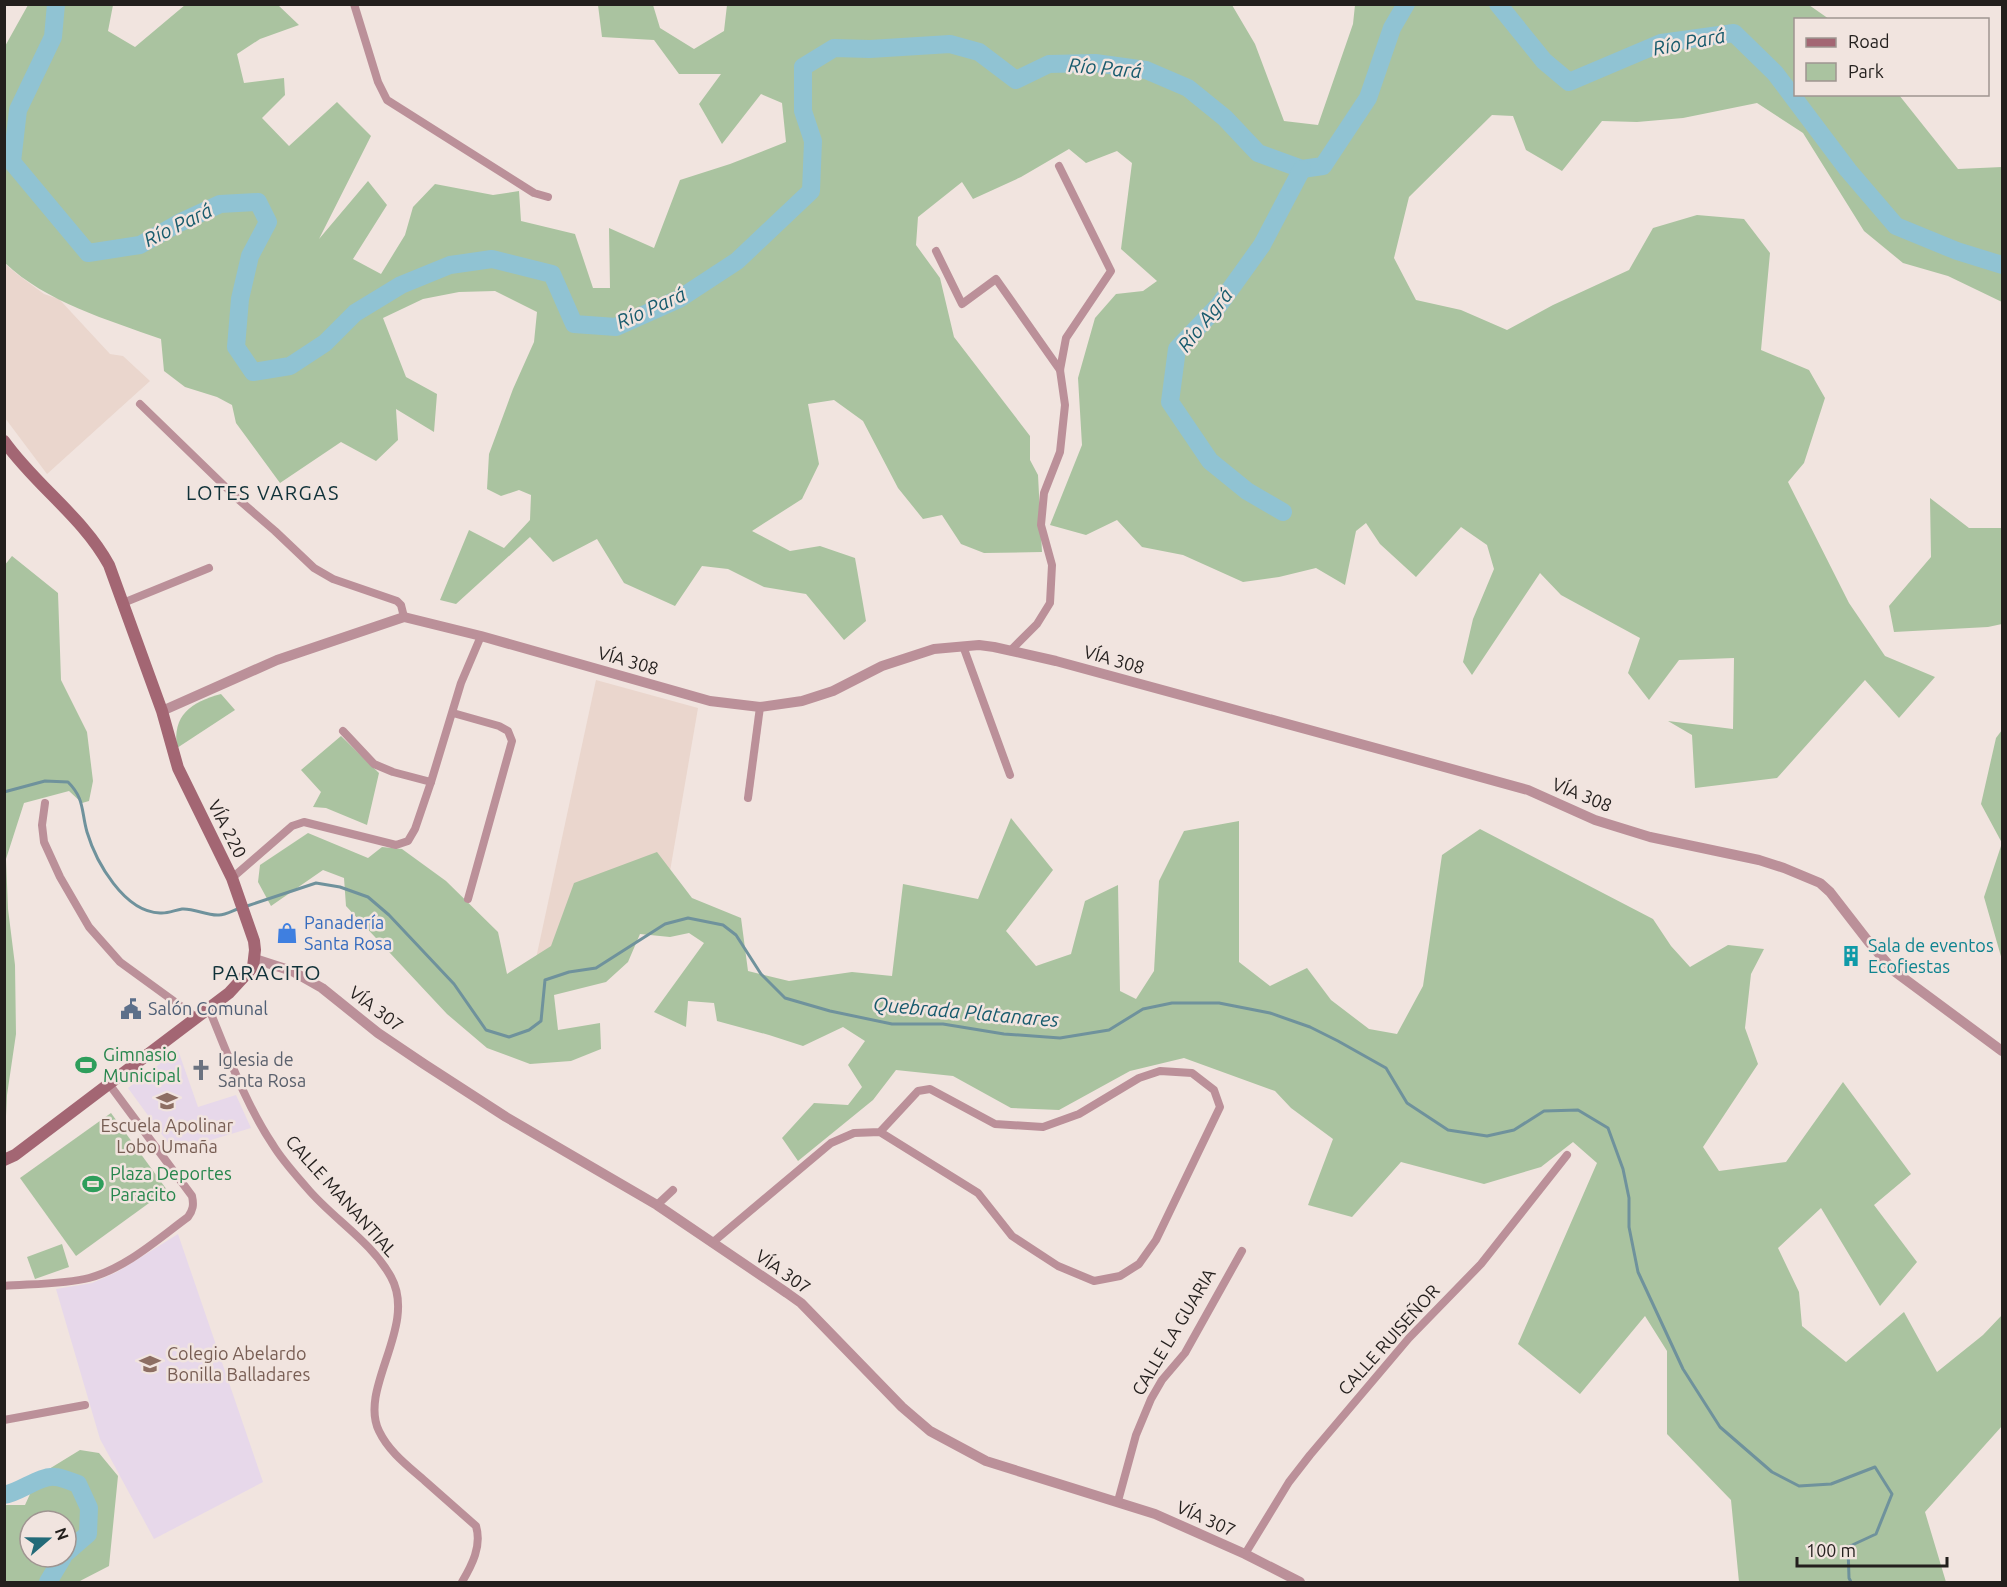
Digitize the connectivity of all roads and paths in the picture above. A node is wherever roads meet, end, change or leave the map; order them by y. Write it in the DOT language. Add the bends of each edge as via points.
graph roads {
  1 [pos="354,4"];
  2 [pos="1059,166"];
  3 [pos="548,197"];
  4 [pos="936,252"];
  5 [pos="1060,370"];
  6 [pos="140,404"];
  7 [pos="4,441"];
  8 [pos="209,568"];
  9 [pos="123,603"];
  10 [pos="404,617"];
  11 [pos="481,636"];
  12 [pos="963,646"];
  13 [pos="1010,651"];
  14 [pos="760,707"];
  15 [pos="162,711"];
  16 [pos="453,712"];
  17 [pos="343,730"];
  18 [pos="1010,775"];
  19 [pos="431,782"];
  20 [pos="748,798"];
  21 [pos="45,803"];
  22 [pos="232,878"];
  23 [pos="468,899"];
  24 [pos="255,959"];
  25 [pos="209,1009"];
  26 [pos="197,1018"];
  27 [pos="2002,1051"];
  28 [pos="109,1084"];
  29 [pos="880,1132"];
  30 [pos="1567,1155"];
  31 [pos="5,1160"];
  32 [pos="673,1190"];
  33 [pos="657,1205"];
  34 [pos="712,1243"];
  35 [pos="1242,1251"];
  36 [pos="4,1286"];
  37 [pos="86,1405"];
  38 [pos="4,1420"];
  39 [pos="1118,1501"];
  40 [pos="1245,1554"];
  41 [pos="462,1582"];
  42 [pos="1300,1582"];
  1 -- 3 [label="street" via="387,100 534,193"];
  2 -- 5 [label="street" via="1111,271 1066,338"];
  4 -- 5 [label="street" via="962,304 996,279"];
  5 -- 13 [label="street" via="1065,405 1060,452 1044,493 1041,525 1052,565 1050,603 1037,624"];
  6 -- 10 [label="street" via="314,568 333,579 397,601"];
  7 -- 9 [label="main road, VÍA 220" via="98,545"];
  8 -- 9 [label="street"];
  9 -- 15 [label="main road, VÍA 220"];
  10 -- 11 [label="street, VÍA 308"];
  10 -- 15 [label="street" via="278,660"];
  11 -- 14 [label="street, VÍA 308" via="710,701"];
  11 -- 16 [label="street"];
  12 -- 13 [label="street, VÍA 308"];
  12 -- 14 [label="street, VÍA 308" via="934,649 882,666 833,692"];
  12 -- 18 [label="street"];
  13 -- 27 [label="street, VÍA 308" via="1528,790 1595,820 1650,837 1784,868 1830,892 1894,971"];
  14 -- 20 [label="street"];
  15 -- 22 [label="main road, VÍA 220" via="178,768"];
  16 -- 19 [label="street"];
  16 -- 23 [label="street" via="499,726 508,731 512,741"];
  17 -- 19 [label="street" via="375,764"];
  19 -- 22 [label="street" via="408,841 396,845 304,822 292,826"];
  21 -- 26 [label="street" via="44,842 89,927 120,962"];
  22 -- 24 [label="main road, VÍA 220" via="254,941"];
  24 -- 25 [label="main road" via="247,974"];
  24 -- 33 [label="street, VÍA 307" via="292,971 322,988 378,1033 461,1088"];
  25 -- 26 [label="main road"];
  25 -- 41 [label="street, CALLE MANANTIAL" via="241,1087 274,1146 326,1208 375,1255 391,1278 398,1308 374,1419 393,1452 476,1526 479,1543"];
  26 -- 28 [label="main road"];
  28 -- 31 [label="main road"];
  28 -- 36 [label="street" via="192,1196 192,1211 147,1247 104,1273 87,1279"];
  29 -- 29 [label="street" via="918,1091 930,1089 995,1124 1043,1127 1079,1114 1140,1078 1160,1071 1192,1073 1214,1090 1220,1107 1156,1240 1138,1264 1120,1276 1094,1281 1058,1266 1012,1236 978,1193"];
  29 -- 34 [label="street" via="854,1133 831,1143"];
  30 -- 40 [label="street, CALLE RUISEÑOR" via="1482,1264 1409,1338 1303,1464"];
  32 -- 33 [label="street"];
  33 -- 34 [label="street, VÍA 307"];
  34 -- 39 [label="street, VÍA 307" via="801,1303 930,1431 986,1461"];
  35 -- 39 [label="street, CALLE LA GUARIA" via="1185,1353 1151,1399 1136,1435"];
  37 -- 38 [label="street"];
  39 -- 40 [label="street, VÍA 307"];
  40 -- 42 [label="street, VÍA 307"];
}
